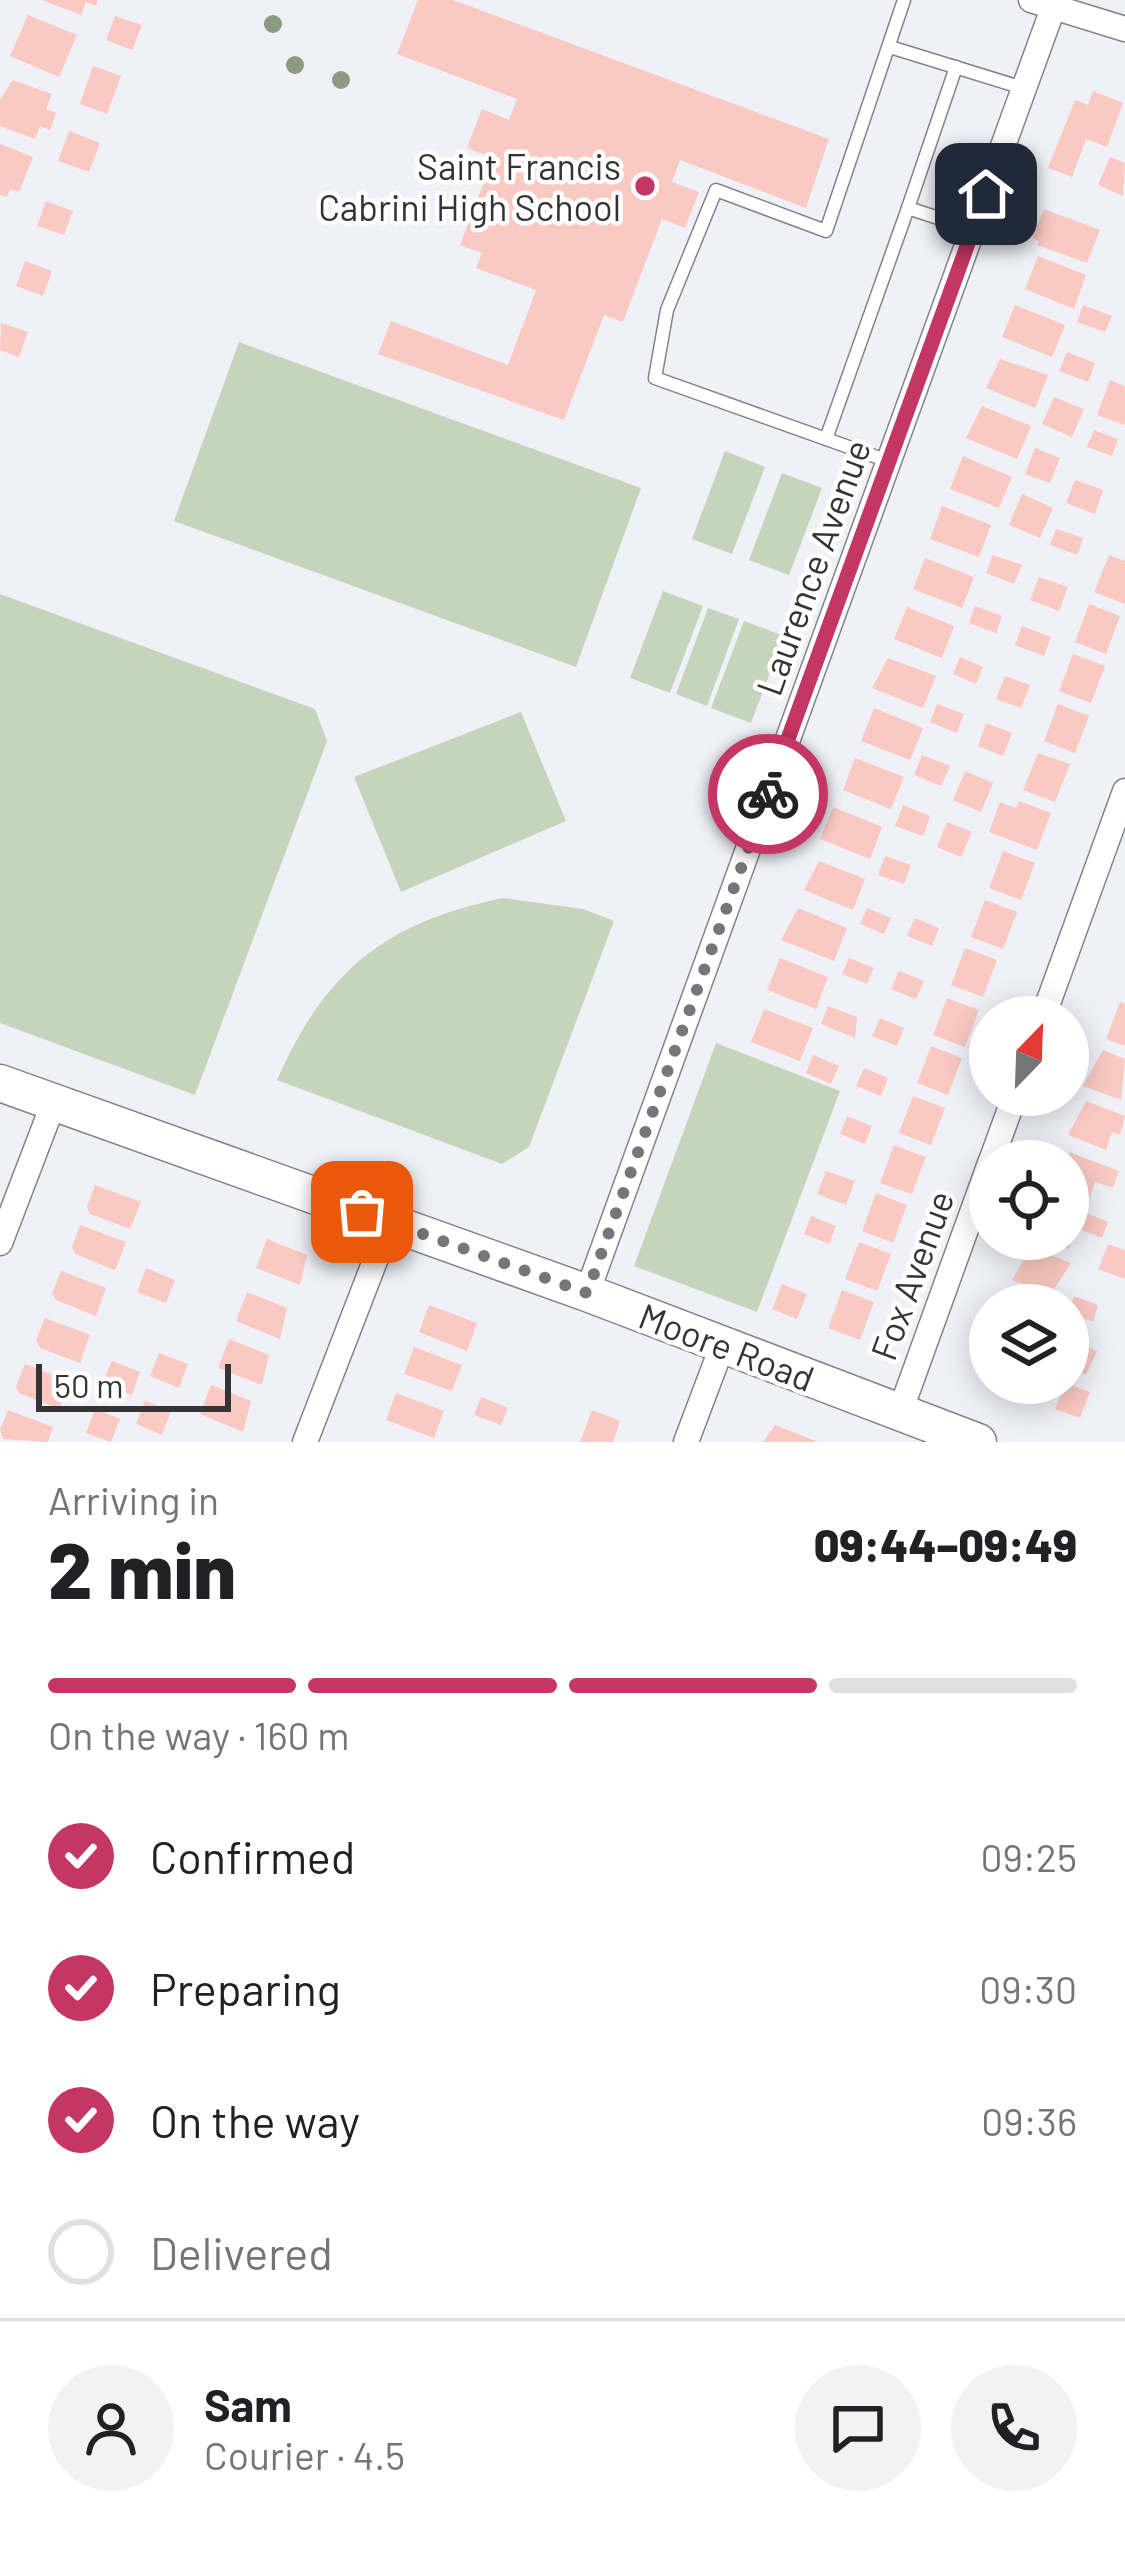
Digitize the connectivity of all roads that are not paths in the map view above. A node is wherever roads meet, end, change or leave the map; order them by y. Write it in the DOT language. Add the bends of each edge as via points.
graph roads {
  1 [pos="904,0"];
  2 [pos="1047,2"];
  3 [pos="1125,29"];
  4 [pos="890,47"];
  5 [pos="956,67"];
  6 [pos="1024,89"];
  7 [pos="908,208"];
  8 [pos="973,229"];
  9 [pos="826,439"];
  10 [pos="889,461"];
  11 [pos="1125,791"];
  12 [pos="1051,996"];
  13 [pos="0,1083"];
  14 [pos="54,1102"];
  15 [pos="969,1220"];
  16 [pos="389,1222"];
  17 [pos="0,1243"];
  18 [pos="587,1293"];
  19 [pos="724,1344"];
  20 [pos="900,1412"];
  21 [pos="305,1442"];
  22 [pos="686,1442"];
  23 [pos="978,1442"];
  1 -- 4 [label="lane"];
  2 -- 3 [label="street"];
  2 -- 6 [label="street, Laurence Avenue"];
  4 -- 5 [label="lane"];
  4 -- 9 [label="lane" via="826,231 716,190 667,310 655,378"];
  5 -- 6 [label="lane"];
  5 -- 7 [label="lane"];
  6 -- 8 [label="street, Laurence Avenue"];
  7 -- 8 [label="lane"];
  7 -- 9 [label="lane"];
  8 -- 10 [label="street, Laurence Avenue"];
  9 -- 10 [label="lane"];
  10 -- 18 [label="street, Laurence Avenue"];
  11 -- 12 [label="street"];
  13 -- 14 [label="street, Moore Road"];
  14 -- 16 [label="street, Moore Road"];
  14 -- 17 [label="street"];
  15 -- 20 [label="street, Fox Avenue"];
  16 -- 18 [label="street, Moore Road"];
  16 -- 21 [label="street"];
  18 -- 19 [label="street, Moore Road"];
  19 -- 20 [label="street, Moore Road"];
  19 -- 22 [label="street"];
  20 -- 23 [label="street, Moore Road"];
}
